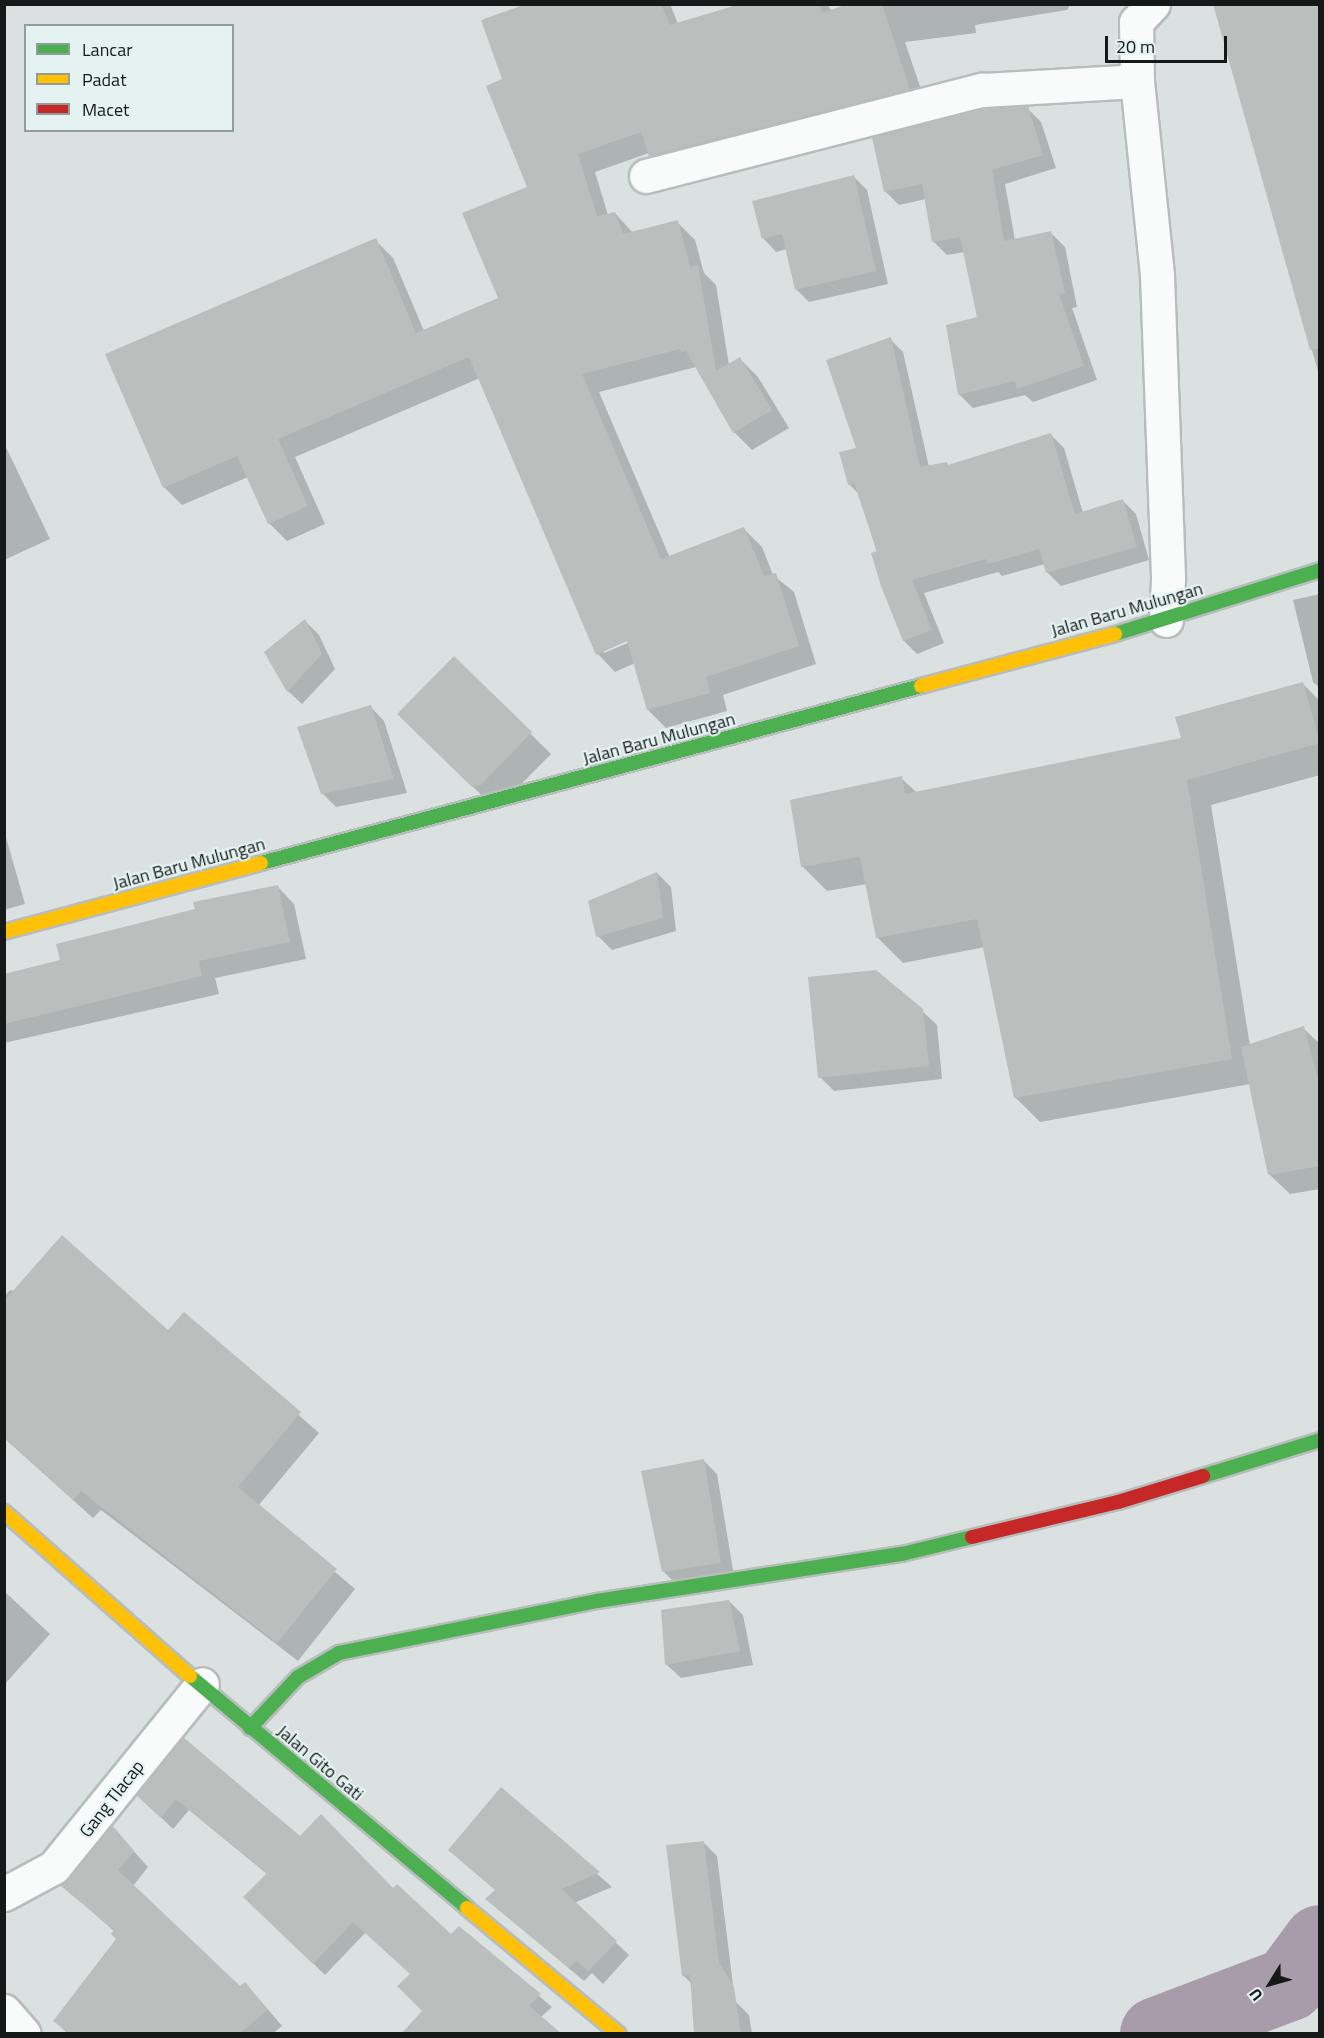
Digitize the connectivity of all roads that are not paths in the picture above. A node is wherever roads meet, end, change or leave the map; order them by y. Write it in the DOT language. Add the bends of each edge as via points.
graph roads {
  1 [pos="1153,4"];
  2 [pos="1137,81"];
  3 [pos="646,176"];
  4 [pos="1320,570"];
  5 [pos="1166,620"];
  6 [pos="4,932"];
  7 [pos="1320,1440"];
  8 [pos="4,1512"];
  9 [pos="202,1684"];
  10 [pos="250,1728"];
  11 [pos="4,1894"];
  12 [pos="4,2011"];
  13 [pos="24,2034"];
  14 [pos="619,2034"];
  1 -- 2 [label="street" via="1136,22"];
  2 -- 3 [label="street" via="982,90"];
  2 -- 5 [label="street" via="1157,276 1168,556"];
  4 -- 5 [label="main road, Jalan Baru Mulungan"];
  5 -- 6 [label="main road, Jalan Baru Mulungan"];
  7 -- 10 [label="main road" via="1118,1502 902,1554 597,1601 339,1653 298,1677"];
  8 -- 9 [label="main road, Jalan Gito Gati"];
  9 -- 10 [label="main road, Jalan Gito Gati"];
  9 -- 11 [label="street, Gang Tlacap" via="54,1868"];
  10 -- 14 [label="main road, Jalan Gito Gati"];
  12 -- 13 [label="street"];
}
